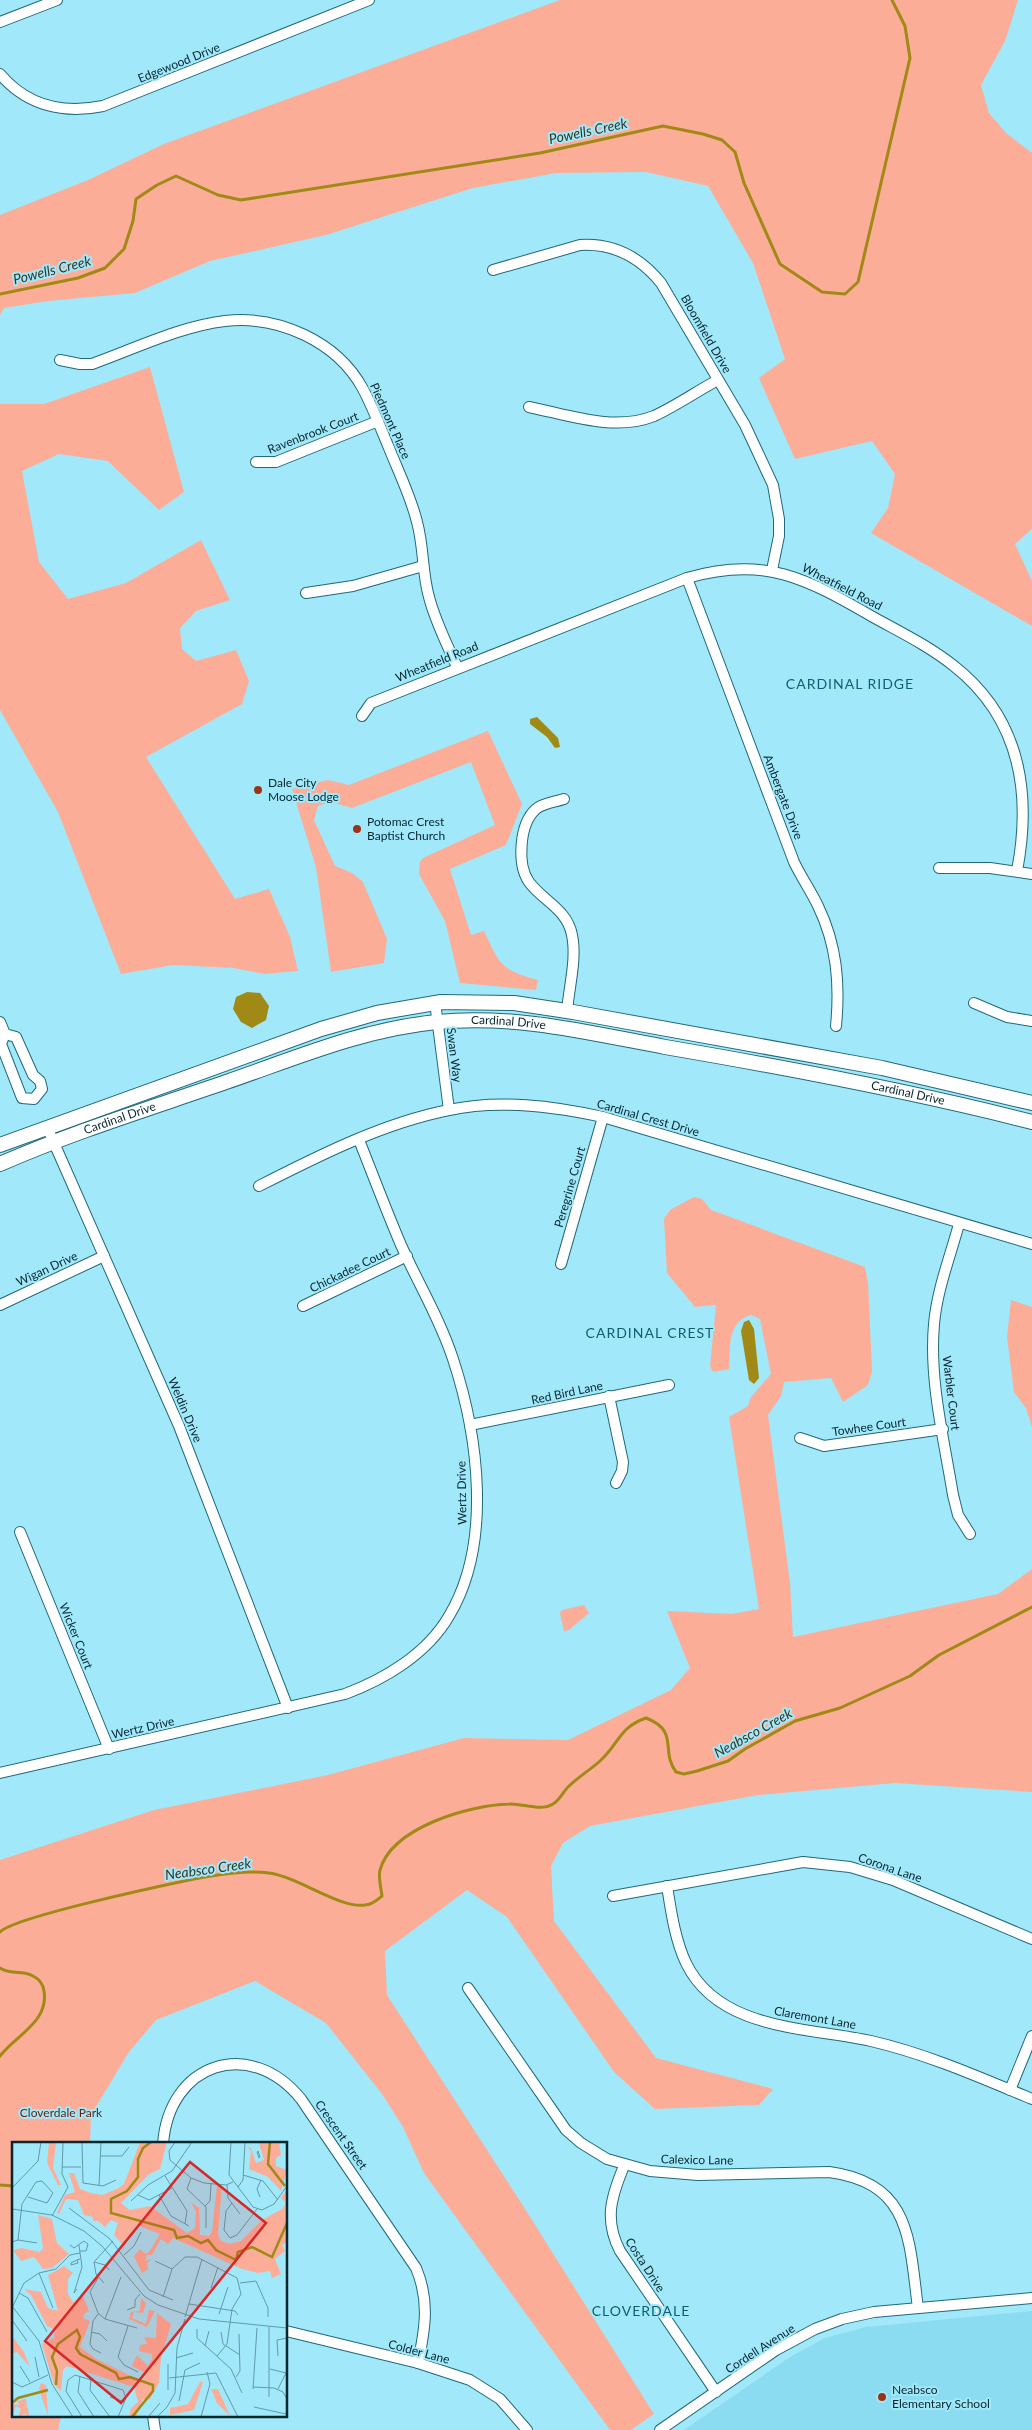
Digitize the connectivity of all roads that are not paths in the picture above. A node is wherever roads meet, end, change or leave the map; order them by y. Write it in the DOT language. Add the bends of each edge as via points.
graph roads {
  1 [pos="57,0"];
  2 [pos="369,0"];
  3 [pos="0,22"];
  4 [pos="0,74"];
  5 [pos="493,270"];
  6 [pos="60,360"];
  7 [pos="718,380"];
  8 [pos="529,407"];
  9 [pos="378,421"];
  10 [pos="256,462"];
  11 [pos="423,566"];
  12 [pos="772,570"];
  13 [pos="687,578"];
  14 [pos="306,593"];
  15 [pos="457,667"];
  16 [pos="362,716"];
  17 [pos="564,799"];
  18 [pos="938,868"];
  19 [pos="1017,871"];
  20 [pos="1032,874"];
  21 [pos="435,1002"];
  22 [pos="974,1003"];
  23 [pos="566,1011"];
  24 [pos="1032,1021"];
  25 [pos="0,1022"];
  26 [pos="438,1022"];
  27 [pos="836,1026"];
  28 [pos="5,1034"];
  29 [pos="1032,1103"];
  30 [pos="449,1110"];
  31 [pos="603,1117"];
  32 [pos="1032,1122"];
  33 [pos="47,1127"];
  34 [pos="358,1140"];
  35 [pos="54,1143"];
  36 [pos="0,1146"];
  37 [pos="0,1164"];
  38 [pos="259,1186"];
  39 [pos="959,1224"];
  40 [pos="1032,1244"];
  41 [pos="104,1256"];
  42 [pos="407,1256"];
  43 [pos="561,1264"];
  44 [pos="0,1305"];
  45 [pos="304,1306"];
  46 [pos="669,1384"];
  47 [pos="609,1396"];
  48 [pos="470,1426"];
  49 [pos="943,1429"];
  50 [pos="800,1438"];
  51 [pos="616,1483"];
  52 [pos="20,1532"];
  53 [pos="970,1534"];
  54 [pos="288,1708"];
  55 [pos="109,1749"];
  56 [pos="0,1773"];
  57 [pos="667,1886"];
  58 [pos="613,1896"];
  59 [pos="1032,1939"];
  60 [pos="468,1988"];
  61 [pos="1032,2036"];
  62 [pos="1010,2090"];
  63 [pos="1032,2099"];
  64 [pos="164,2142"];
  65 [pos="624,2166"];
  66 [pos="1032,2298"];
  67 [pos="918,2308"];
  68 [pos="288,2330"];
  69 [pos="418,2363"];
  70 [pos="716,2392"];
  71 [pos="527,2430"];
  72 [pos="660,2430"];
  1 -- 3 [label="street"];
  2 -- 4 [label="street, Edgewood Drive" via="119,101 94,108 71,110 41,103 20,94"];
  5 -- 7 [label="street, Bloomfield Drive" via="580,245 605,246 632,256 661,283"];
  6 -- 9 [label="street, Piedmont Place" via="92,364 209,323 267,322 298,332 331,351 354,375"];
  7 -- 8 [label="street" via="655,415 627,422 598,421"];
  7 -- 12 [label="street, Bloomfield Drive" via="745,425 773,485 779,536"];
  9 -- 10 [label="street, Ravenbrook Court" via="276,462"];
  9 -- 11 [label="street, Piedmont Place" via="412,502"];
  11 -- 14 [label="street" via="353,586"];
  11 -- 15 [label="street, Piedmont Place" via="429,600"];
  12 -- 13 [label="street, Wheatfield Road" via="733,569"];
  12 -- 19 [label="street, Wheatfield Road" via="787,573 830,592 938,654 955,666 986,698 1006,732 1024,791 1024,830"];
  13 -- 15 [label="street, Wheatfield Road"];
  13 -- 27 [label="street, Ambergate Drive" via="794,862 832,942 839,990"];
  15 -- 16 [label="street, Wheatfield Road" via="371,703"];
  17 -- 23 [label="street" via="540,806 531,816 523,837 523,868 536,890 562,913 572,934"];
  18 -- 19 [label="street"];
  19 -- 20 [label="street"];
  21 -- 23 [label="main road, Cardinal Drive" via="514,1003"];
  21 -- 26 [label="street, Swan Way"];
  21 -- 33 [label="main road, Cardinal Drive" via="336,1024"];
  22 -- 24 [label="street" via="1007,1017"];
  23 -- 29 [label="main road, Cardinal Drive" via="882,1068"];
  25 -- 28 [label="street"];
  26 -- 30 [label="street, Swan Way"];
  26 -- 32 [label="main road, Cardinal Drive" via="486,1020 542,1025 843,1078"];
  26 -- 35 [label="main road, Cardinal Drive" via="383,1029 348,1039"];
  28 -- 28 [label="street" via="1,1044 18,1091 22,1098 34,1100 42,1089 40,1081 33,1074 16,1037"];
  30 -- 31 [label="street, Cardinal Crest Drive" via="517,1105"];
  30 -- 34 [label="street, Cardinal Crest Drive"];
  31 -- 39 [label="street, Cardinal Crest Drive"];
  31 -- 43 [label="street, Peregrine Court"];
  33 -- 35 [label="street, Weldin Drive"];
  33 -- 36 [label="main road, Cardinal Drive"];
  34 -- 38 [label="street, Cardinal Crest Drive"];
  34 -- 42 [label="street, Wertz Drive"];
  35 -- 37 [label="main road, Cardinal Drive"];
  35 -- 41 [label="street, Weldin Drive"];
  39 -- 40 [label="street, Cardinal Crest Drive"];
  39 -- 49 [label="street, Warbler Court" via="934,1324 934,1370"];
  41 -- 44 [label="street, Wigan Drive"];
  41 -- 54 [label="street, Weldin Drive" via="179,1426"];
  42 -- 45 [label="street, Chickadee Court"];
  42 -- 48 [label="street, Wertz Drive" via="452,1357"];
  46 -- 47 [label="street, Red Bird Lane"];
  47 -- 48 [label="street, Red Bird Lane"];
  47 -- 51 [label="street" via="623,1462"];
  48 -- 54 [label="street, Wertz Drive" via="477,1492 474,1540 462,1586 449,1617 417,1653 381,1678 345,1694"];
  49 -- 50 [label="street, Towhee Court" via="824,1446"];
  49 -- 53 [label="street, Warbler Court" via="958,1515"];
  52 -- 55 [label="street, Wicker Court"];
  54 -- 55 [label="street, Wertz Drive"];
  55 -- 56 [label="street, Wertz Drive"];
  57 -- 58 [label="street, Corona Lane"];
  57 -- 59 [label="street, Corona Lane" via="788,1863 831,1864 893,1880"];
  57 -- 62 [label="street, Claremont Lane" via="686,1964 710,1993 734,2010 766,2022 906,2050"];
  60 -- 65 [label="street, Calexico Lane" via="566,2130 592,2151"];
  61 -- 62 [label="street"];
  62 -- 63 [label="street, Claremont Lane"];
  64 -- 69 [label="street, Crescent Street" via="169,2113 178,2096 204,2072 226,2064 239,2064 262,2068 283,2080 301,2099 416,2268 424,2289 427,2311"];
  65 -- 67 [label="street, Calexico Lane" via="698,2175 829,2172 865,2183 890,2201 904,2222"];
  65 -- 70 [label="street, Costa Drive" via="609,2214 613,2238"];
  66 -- 67 [label="street, Cordell Avenue"];
  67 -- 70 [label="street, Cordell Avenue" via="874,2312 815,2329 776,2350"];
  68 -- 69 [label="street, Colder Lane"];
  69 -- 71 [label="street, Colder Lane" via="482,2386 507,2406"];
  70 -- 72 [label="street, Cordell Avenue"];
}
